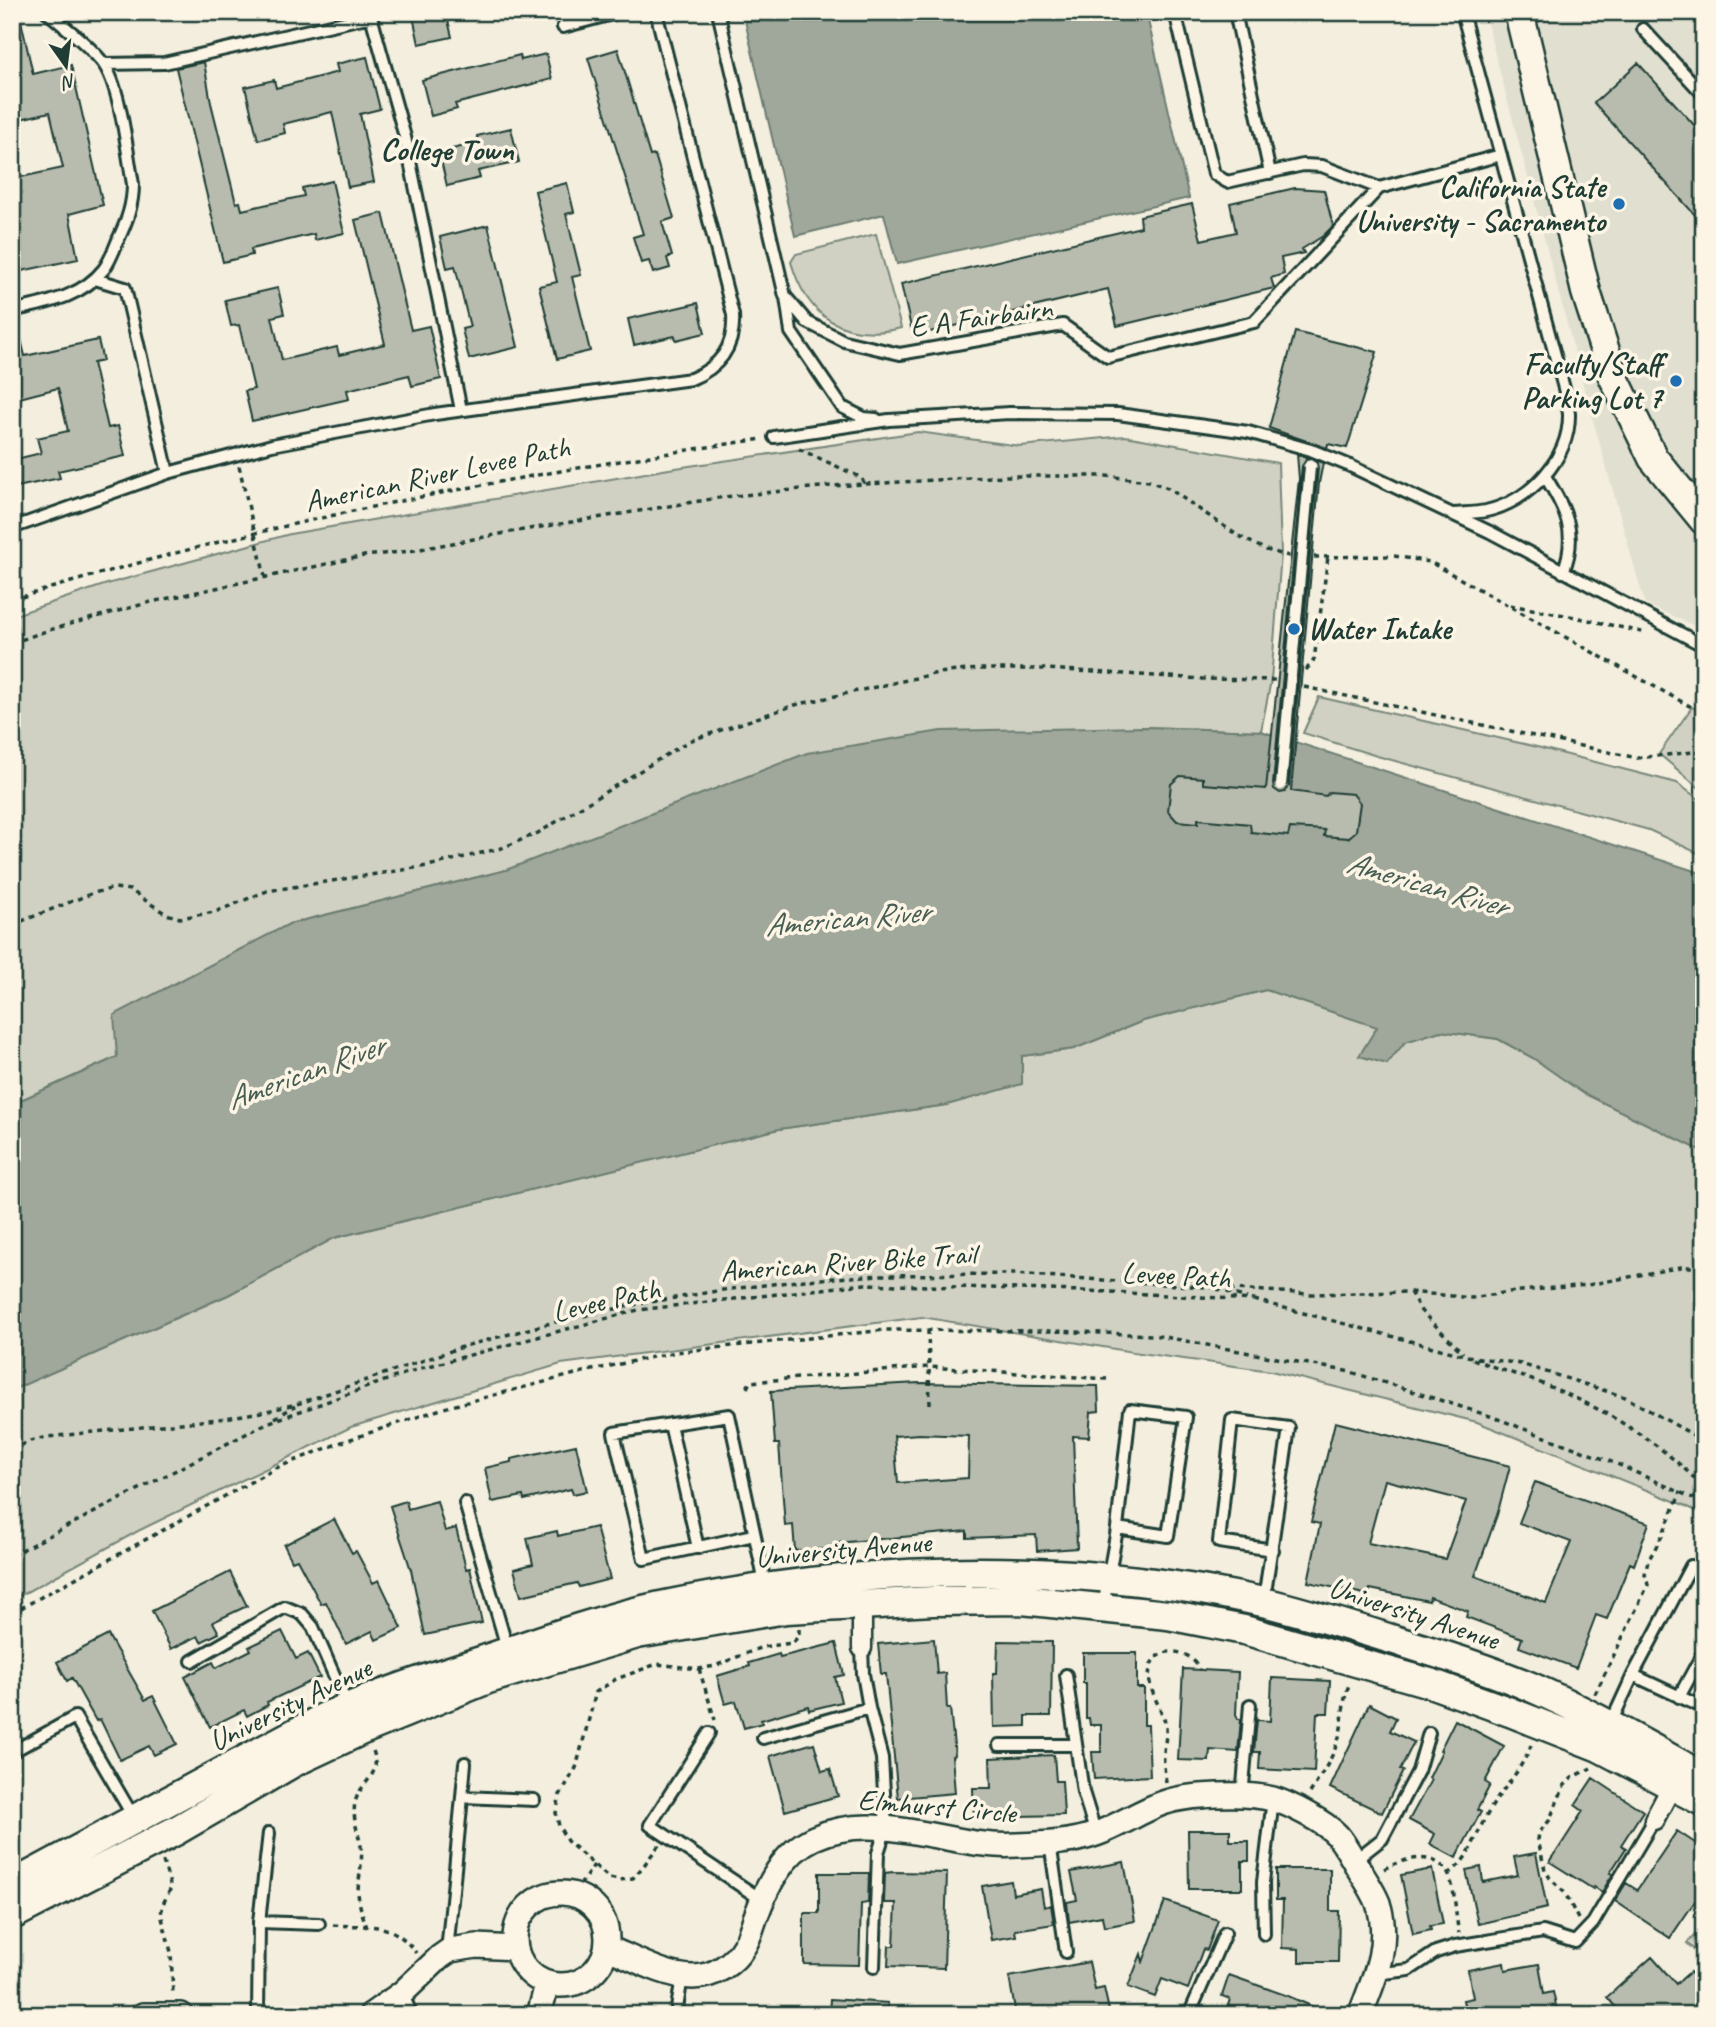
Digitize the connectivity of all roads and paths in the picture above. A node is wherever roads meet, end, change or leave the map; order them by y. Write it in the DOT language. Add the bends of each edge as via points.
graph roads {
  1 [pos="47,12"];
  2 [pos="620,12"];
  3 [pos="656,12"];
  4 [pos="718,12"];
  5 [pos="1175,12"];
  6 [pos="1235,12"];
  7 [pos="1462,12"];
  8 [pos="1528,14"];
  9 [pos="564,27"];
  10 [pos="1643,29"];
  11 [pos="104,64"];
  12 [pos="1704,95"];
  13 [pos="1501,155"];
  14 [pos="1270,173"];
  15 [pos="1379,188"];
  16 [pos="95,279"];
  17 [pos="785,296"];
  18 [pos="12,311"];
  19 [pos="461,411"];
  20 [pos="889,420"];
  21 [pos="774,437"];
  22 [pos="1311,450"];
  23 [pos="236,454"];
  24 [pos="168,473"];
  25 [pos="1545,476"];
  26 [pos="865,485"];
  27 [pos="1452,514"];
  28 [pos="1704,520"];
  29 [pos="12,528"];
  30 [pos="255,533"];
  31 [pos="1296,557"];
  32 [pos="1307,557"];
  33 [pos="1328,557"];
  34 [pos="1563,572"];
  35 [pos="265,577"];
  36 [pos="12,600"];
  37 [pos="1504,604"];
  38 [pos="1654,635"];
  39 [pos="12,643"];
  40 [pos="1704,646"];
  41 [pos="1306,670"];
  42 [pos="1284,681"];
  43 [pos="1296,685"];
  44 [pos="1704,714"];
  45 [pos="1704,751"];
  46 [pos="1282,785"];
  47 [pos="12,925"];
  48 [pos="1704,1267"];
  49 [pos="1211,1286"];
  50 [pos="1410,1292"];
  51 [pos="1254,1300"];
  52 [pos="928,1330"];
  53 [pos="1467,1356"];
  54 [pos="929,1367"];
  55 [pos="1107,1379"];
  56 [pos="747,1388"];
  57 [pos="300,1403"];
  58 [pos="930,1404"];
  59 [pos="267,1423"];
  60 [pos="670,1424"];
  61 [pos="1704,1441"];
  62 [pos="12,1450"];
  63 [pos="1704,1488"];
  64 [pos="1681,1492"];
  65 [pos="465,1503"];
  66 [pos="1704,1503"];
  67 [pos="1117,1528"];
  68 [pos="754,1535"];
  69 [pos="698,1548"];
  70 [pos="1273,1550"];
  71 [pos="12,1555"];
  72 [pos="1704,1573"];
  73 [pos="1108,1578"];
  74 [pos="767,1600"];
  75 [pos="1264,1602"];
  76 [pos="862,1605"];
  77 [pos="1103,1607"];
  78 [pos="12,1613"];
  79 [pos="799,1627"];
  80 [pos="1178,1644"];
  81 [pos="862,1648"];
  82 [pos="1704,1651"];
  83 [pos="1177,1652"];
  84 [pos="192,1661"];
  85 [pos="510,1661"];
  86 [pos="699,1669"];
  87 [pos="1199,1670"];
  88 [pos="1066,1675"];
  89 [pos="1353,1675"];
  90 [pos="1633,1675"];
  91 [pos="1594,1697"];
  92 [pos="1679,1697"];
  93 [pos="1250,1705"];
  94 [pos="348,1707"];
  95 [pos="869,1708"];
  96 [pos="1704,1708"];
  97 [pos="1429,1732"];
  98 [pos="709,1733"];
  99 [pos="1534,1737"];
  100 [pos="763,1738"];
  101 [pos="999,1745"];
  102 [pos="1075,1745"];
  103 [pos="1601,1745"];
  104 [pos="371,1746"];
  105 [pos="12,1752"];
  106 [pos="465,1763"];
  107 [pos="1692,1775"];
  108 [pos="461,1797"];
  109 [pos="1242,1797"];
  110 [pos="1273,1799"];
  111 [pos="534,1800"];
  112 [pos="1171,1801"];
  113 [pos="1704,1802"];
  114 [pos="1299,1811"];
  115 [pos="1654,1819"];
  116 [pos="886,1828"];
  117 [pos="269,1833"];
  118 [pos="1096,1834"];
  119 [pos="666,1835"];
  120 [pos="146,1836"];
  121 [pos="1050,1843"];
  122 [pos="594,1865"];
  123 [pos="1360,1870"];
  124 [pos="1448,1874"];
  125 [pos="12,1885"];
  126 [pos="580,1885"];
  127 [pos="762,1900"];
  128 [pos="12,1915"];
  129 [pos="259,1922"];
  130 [pos="319,1924"];
  131 [pos="367,1928"];
  132 [pos="1225,1933"];
  133 [pos="1264,1934"];
  134 [pos="1581,1935"];
  135 [pos="1462,1945"];
  136 [pos="515,1948"];
  137 [pos="608,1948"];
  138 [pos="447,1952"];
  139 [pos="1066,1952"];
  140 [pos="874,1967"];
  141 [pos="428,1969"];
  142 [pos="1375,1974"];
  143 [pos="682,1976"];
  144 [pos="547,1984"];
  145 [pos="402,1993"];
  146 [pos="173,2014"];
  147 [pos="144,2015"];
  148 [pos="181,2015"];
  149 [pos="258,2015"];
  150 [pos="371,2015"];
  151 [pos="412,2015"];
  152 [pos="540,2015"];
  153 [pos="676,2015"];
  154 [pos="1189,2015"];
  155 [pos="1360,2015"];
  1 -- 11 [label="lane"];
  2 -- 9 [label="lane"];
  3 -- 19 [label="lane" via="733,315 728,350 717,365 691,379"];
  4 -- 17 [label="lane, E A Fairbairn"];
  5 -- 14 [label="lane" via="1214,174 1227,182"];
  6 -- 14 [label="lane"];
  7 -- 13 [label="lane"];
  8 -- 28 [label="street" via="1586,292 1613,376 1653,458"];
  10 -- 12 [label="lane"];
  11 -- 16 [label="lane" via="114,83 133,199 106,267"];
  11 -- 19 [label="lane" via="164,63 371,16 405,137"];
  13 -- 15 [label="lane"];
  13 -- 25 [label="lane" via="1569,415 1558,457"];
  14 -- 15 [label="lane" via="1303,165 1322,166"];
  15 -- 17 [label="lane, E A Fairbairn" via="1254,322 1108,357 1063,325 900,354 832,335 807,322"];
  16 -- 18 [label="lane" via="62,299"];
  16 -- 24 [label="lane" via="125,288"];
  17 -- 20 [label="lane" via="791,332 842,407 864,418"];
  19 -- 23 [label="lane" via="369,425"];
  20 -- 21 [label="lane"];
  20 -- 22 [label="lane" via="1010,413 1118,414 1248,432"];
  21 -- 26 [label="path" via="860,477"];
  21 -- 30 [label="path, American River Levee Path" via="464,487"];
  22 -- 27 [label="lane"];
  22 -- 46 [label="lane, bridge"];
  23 -- 24 [label="lane"];
  23 -- 30 [label="path"];
  24 -- 29 [label="lane"];
  25 -- 27 [label="lane" via="1514,500 1488,510"];
  25 -- 34 [label="lane" via="1565,508 1569,527 1570,554"];
  26 -- 31 [label="path" via="1006,476 1149,481 1168,488 1237,536"];
  26 -- 35 [label="path" via="724,497 364,556"];
  27 -- 34 [label="lane"];
  30 -- 35 [label="path"];
  30 -- 36 [label="path, American River Levee Path"];
  32 -- 33 [label="path"];
  33 -- 37 [label="path" via="1430,562"];
  33 -- 41 [label="path" via="1314,660"];
  34 -- 40 [label="lane"];
  35 -- 39 [label="path" via="116,611"];
  37 -- 38 [label="path"];
  37 -- 44 [label="path"];
  42 -- 47 [label="path" via="1046,669 938,673 795,705 689,741 538,833 502,848 428,866 267,891 215,912 180,918 130,890 115,888"];
  43 -- 45 [label="path" via="1637,758"];
  48 -- 50 [label="path, American River Bike Trail" via="1472,1298"];
  49 -- 50 [label="path, American River Bike Trail" via="1310,1294"];
  49 -- 51 [label="path, Levee Path"];
  49 -- 57 [label="path, American River Bike Trail" via="942,1274 806,1280 723,1290 547,1324 465,1346"];
  50 -- 53 [label="path" via="1421,1311"];
  51 -- 53 [label="path, Levee Path"];
  51 -- 59 [label="path, Levee Path" via="865,1284 638,1310 418,1369"];
  52 -- 54 [label="path"];
  52 -- 64 [label="path" via="1154,1335 1351,1372 1490,1416"];
  52 -- 78 [label="path" via="885,1330 676,1352 444,1408 276,1468"];
  53 -- 61 [label="path, Levee Path" via="1521,1364 1625,1397"];
  53 -- 63 [label="path" via="1606,1413 1683,1465"];
  54 -- 55 [label="path"];
  54 -- 56 [label="path" via="750,1382"];
  54 -- 58 [label="path"];
  57 -- 59 [label="path"];
  57 -- 62 [label="path, American River Bike Trail" via="219,1419 47,1437"];
  59 -- 71 [label="path, Levee Path"];
  60 -- 68 [label="lane" via="729,1415"];
  60 -- 69 [label="lane"];
  60 -- 69 [label="lane" via="614,1433 644,1559"];
  64 -- 66 [label="path"];
  64 -- 91 [label="path" via="1648,1561 1648,1585"];
  65 -- 85 [label="lane"];
  67 -- 67 [label="lane" via="1130,1409 1186,1417 1168,1536"];
  67 -- 73 [label="lane"];
  68 -- 69 [label="lane"];
  68 -- 74 [label="lane"];
  70 -- 70 [label="lane" via="1289,1428 1232,1420 1219,1542"];
  70 -- 75 [label="lane"];
  72 -- 90 [label="lane" via="1691,1566"];
  73 -- 74 [label="street, University Avenue" via="1042,1573 881,1574"];
  73 -- 75 [label="street, University Avenue"];
  73 -- 77 [label="lane"];
  74 -- 76 [label="street, University Avenue" via="786,1609"];
  74 -- 85 [label="street, University Avenue" via="657,1607"];
  75 -- 103 [label="street, University Avenue" via="1453,1657 1527,1685"];
  76 -- 77 [label="street, University Avenue" via="1022,1600"];
  76 -- 81 [label="street"];
  77 -- 103 [label="street, University Avenue" via="1231,1627 1310,1647 1433,1684"];
  79 -- 86 [label="path" via="799,1636 792,1643 762,1647"];
  80 -- 83 [label="path"];
  81 -- 95 [label="lane"];
  82 -- 92 [label="lane"];
  83 -- 87 [label="path" via="1187,1654"];
  83 -- 112 [label="path" via="1154,1659 1149,1677 1166,1723 1164,1769"];
  84 -- 94 [label="lane" via="285,1607 302,1614 313,1627"];
  85 -- 94 [label="street, University Avenue"];
  85 -- 120 [label="street, University Avenue" via="488,1679 360,1731"];
  86 -- 98 [label="path" via="716,1720"];
  86 -- 122 [label="path" via="657,1664 596,1692 576,1768 560,1795 556,1813 566,1841"];
  88 -- 102 [label="lane"];
  89 -- 114 [label="path" via="1345,1692 1333,1753"];
  90 -- 92 [label="lane"];
  90 -- 103 [label="lane"];
  92 -- 96 [label="lane"];
  93 -- 109 [label="lane"];
  94 -- 120 [label="street, University Avenue"];
  95 -- 100 [label="lane"];
  95 -- 116 [label="lane" via="882,1758"];
  97 -- 123 [label="lane" via="1418,1771"];
  98 -- 119 [label="lane" via="650,1825"];
  99 -- 124 [label="path" via="1524,1764 1485,1816 1466,1858"];
  101 -- 102 [label="lane"];
  102 -- 118 [label="lane"];
  103 -- 107 [label="street, University Avenue"];
  103 -- 134 [label="path" via="1564,1786 1538,1840 1545,1870 1572,1903"];
  104 -- 131 [label="path" via="375,1768 355,1802 355,1829 361,1847 358,1893"];
  105 -- 120 [label="lane" via="75,1717"];
  106 -- 108 [label="lane"];
  107 -- 113 [label="street, University Avenue"];
  107 -- 115 [label="street"];
  108 -- 111 [label="lane"];
  108 -- 138 [label="lane"];
  109 -- 110 [label="street, Elmhurst Circle"];
  109 -- 112 [label="street, Elmhurst Circle" via="1201,1794"];
  110 -- 114 [label="street, Elmhurst Circle"];
  110 -- 133 [label="lane" via="1263,1882"];
  112 -- 118 [label="street, Elmhurst Circle"];
  114 -- 123 [label="street, Elmhurst Circle" via="1336,1834"];
  115 -- 134 [label="lane" via="1593,1923"];
  116 -- 121 [label="street, Elmhurst Circle" via="993,1847"];
  116 -- 127 [label="street, Elmhurst Circle" via="856,1828 813,1838 790,1854"];
  116 -- 140 [label="lane" via="878,1853"];
  117 -- 129 [label="lane"];
  118 -- 121 [label="street, Elmhurst Circle"];
  119 -- 122 [label="path" via="633,1878 609,1878"];
  119 -- 127 [label="lane"];
  120 -- 125 [label="street, University Avenue"];
  120 -- 128 [label="street, University Avenue"];
  120 -- 146 [label="path" via="171,1888 161,1914 173,1968"];
  121 -- 139 [label="lane"];
  122 -- 126 [label="path"];
  123 -- 124 [label="path" via="1414,1858 1435,1861"];
  123 -- 142 [label="street, Elmhurst Circle" via="1382,1921 1382,1954"];
  124 -- 135 [label="path"];
  127 -- 143 [label="street, Elmhurst Circle" via="745,1946 730,1964 710,1975"];
  129 -- 130 [label="lane"];
  129 -- 149 [label="lane"];
  130 -- 131 [label="path"];
  131 -- 141 [label="path" via="396,1932"];
  132 -- 154 [label="lane"];
  134 -- 135 [label="lane" via="1575,1942 1543,1932"];
  135 -- 142 [label="lane" via="1436,1952 1409,1970"];
  136 -- 137 [label="street" via="515,1932 531,1904 545,1895 562,1893 578,1895 603,1916"];
  136 -- 138 [label="street" via="460,1947"];
  136 -- 144 [label="street" via="526,1970"];
  137 -- 143 [label="street, Elmhurst Circle"];
  137 -- 144 [label="street" via="600,1966 586,1980 567,1986"];
  138 -- 141 [label="street"];
  141 -- 145 [label="street"];
  142 -- 155 [label="street, Elmhurst Circle"];
  143 -- 153 [label="lane"];
  144 -- 152 [label="street"];
  145 -- 150 [label="street"];
  145 -- 151 [label="lane"];
  146 -- 147 [label="street"];
  146 -- 148 [label="street"];
}
